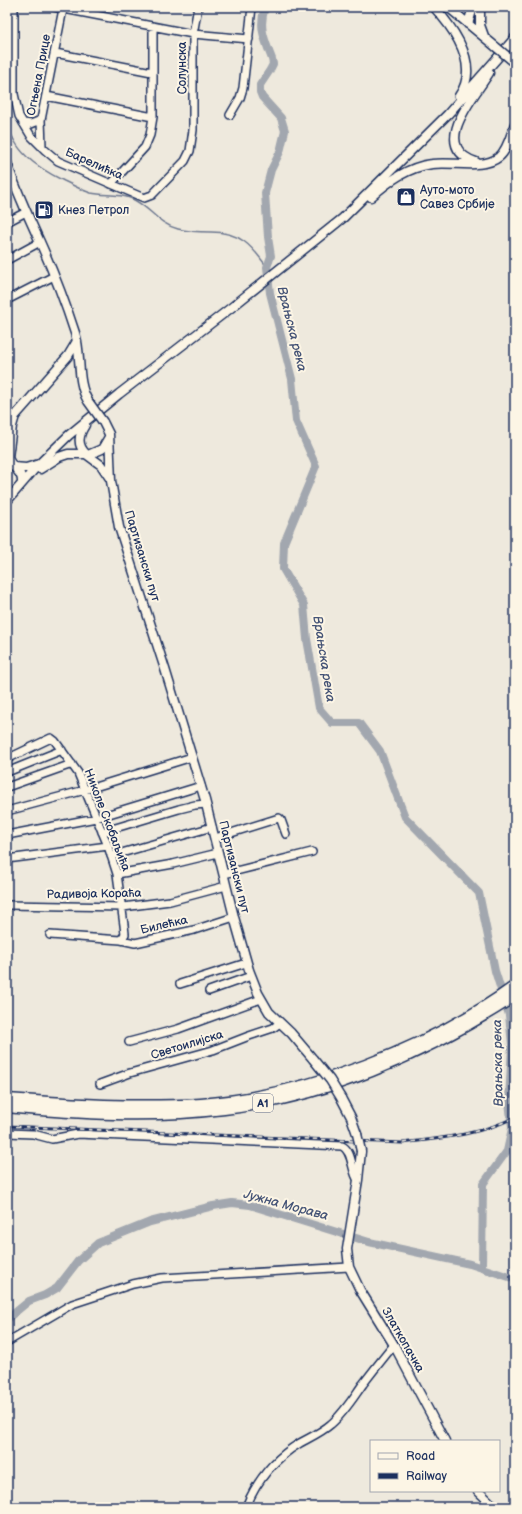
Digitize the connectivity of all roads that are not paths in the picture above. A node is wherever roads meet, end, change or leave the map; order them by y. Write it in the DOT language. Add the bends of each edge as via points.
graph roads {
  1 [pos="14,7"];
  2 [pos="54,7"];
  3 [pos="198,7"];
  4 [pos="252,7"];
  5 [pos="434,7"];
  6 [pos="448,7"];
  7 [pos="473,7"];
  8 [pos="480,7"];
  9 [pos="67,8"];
  10 [pos="468,24"];
  11 [pos="153,26"];
  12 [pos="193,34"];
  13 [pos="485,37"];
  14 [pos="515,38"];
  15 [pos="249,39"];
  16 [pos="55,53"];
  17 [pos="515,62"];
  18 [pos="492,64"];
  19 [pos="152,72"];
  20 [pos="46,96"];
  21 [pos="230,115"];
  22 [pos="153,117"];
  23 [pos="41,120"];
  24 [pos="23,123"];
  25 [pos="515,124"];
  26 [pos="433,129"];
  27 [pos="42,147"];
  28 [pos="7,163"];
  29 [pos="485,163"];
  30 [pos="10,184"];
  31 [pos="111,184"];
  32 [pos="144,198"];
  33 [pos="26,212"];
  34 [pos="343,218"];
  35 [pos="7,222"];
  36 [pos="40,242"];
  37 [pos="7,260"];
  38 [pos="54,276"];
  39 [pos="7,300"];
  40 [pos="77,341"];
  41 [pos="79,362"];
  42 [pos="59,366"];
  43 [pos="87,421"];
  44 [pos="109,437"];
  45 [pos="87,455"];
  46 [pos="40,464"];
  47 [pos="14,467"];
  48 [pos="32,472"];
  49 [pos="111,481"];
  50 [pos="22,483"];
  51 [pos="7,501"];
  52 [pos="62,750"];
  53 [pos="192,757"];
  54 [pos="9,758"];
  55 [pos="72,764"];
  56 [pos="7,772"];
  57 [pos="201,786"];
  58 [pos="7,787"];
  59 [pos="86,790"];
  60 [pos="206,804"];
  61 [pos="7,811"];
  62 [pos="96,818"];
  63 [pos="212,827"];
  64 [pos="102,832"];
  65 [pos="286,834"];
  66 [pos="7,835"];
  67 [pos="215,838"];
  68 [pos="108,846"];
  69 [pos="312,852"];
  70 [pos="218,853"];
  71 [pos="111,856"];
  72 [pos="7,859"];
  73 [pos="117,874"];
  74 [pos="224,874"];
  75 [pos="226,886"];
  76 [pos="7,905"];
  77 [pos="122,907"];
  78 [pos="234,918"];
  79 [pos="50,935"];
  80 [pos="121,940"];
  81 [pos="246,964"];
  82 [pos="251,976"];
  83 [pos="180,984"];
  84 [pos="209,991"];
  85 [pos="513,991"];
  86 [pos="261,999"];
  87 [pos="497,1003"];
  88 [pos="280,1023"];
  89 [pos="129,1042"];
  90 [pos="100,1084"];
  91 [pos="7,1099"];
  92 [pos="7,1107"];
  93 [pos="7,1133"];
  94 [pos="358,1180"];
  95 [pos="355,1204"];
  96 [pos="349,1267"];
  97 [pos="7,1342"];
  98 [pos="394,1346"];
  99 [pos="444,1440"];
  100 [pos="479,1492"];
  101 [pos="492,1504"];
  102 [pos="246,1507"];
  1 -- 24 [label="street, Барелићка" via="14,94 16,108"];
  2 -- 9 [label="street"];
  3 -- 12 [label="street, Солунска"];
  4 -- 15 [label="street"];
  5 -- 26 [label="main road" via="458,37 464,55 466,82 463,90"];
  6 -- 10 [label="main road"];
  7 -- 10 [label="main road"];
  8 -- 13 [label="main road" via="480,25"];
  9 -- 11 [label="street"];
  9 -- 16 [label="street, Огњена Прице"];
  10 -- 13 [label="main road"];
  11 -- 12 [label="street"];
  11 -- 19 [label="street"];
  12 -- 15 [label="street"];
  12 -- 32 [label="street, Солунска" via="193,130 190,151 152,195"];
  13 -- 17 [label="main road, bridge"];
  14 -- 18 [label="main road"];
  15 -- 21 [label="street" via="243,88"];
  16 -- 19 [label="street"];
  16 -- 20 [label="street, Огњена Прице"];
  18 -- 26 [label="main road"];
  18 -- 29 [label="main road" via="487,78 461,115 456,130 457,144 463,155 474,162"];
  19 -- 22 [label="street"];
  20 -- 22 [label="street"];
  20 -- 23 [label="street, Огњена Прице"];
  22 -- 31 [label="street" via="147,143"];
  23 -- 24 [label="street" via="31,124"];
  23 -- 27 [label="street, Огњена Прице"];
  24 -- 27 [label="street, Барелићка"];
  25 -- 29 [label="main road" via="502,153"];
  26 -- 34 [label="main road"];
  27 -- 31 [label="street, Барелићка" via="58,161"];
  28 -- 30 [label="main road, Партизански пут"];
  29 -- 34 [label="main road" via="431,164 409,170"];
  30 -- 33 [label="main road, Партизански пут"];
  31 -- 32 [label="street, Барелићка"];
  33 -- 35 [label="street"];
  33 -- 36 [label="main road, Партизански пут"];
  34 -- 43 [label="main road"];
  36 -- 37 [label="street"];
  36 -- 38 [label="main road, Партизански пут"];
  38 -- 39 [label="street"];
  38 -- 40 [label="main road, Партизански пут"];
  40 -- 41 [label="main road, Партизански пут"];
  40 -- 42 [label="main road"];
  41 -- 42 [label="main road" via="67,362"];
  41 -- 44 [label="main road, Партизански пут, bridge" via="83,393 107,428"];
  42 -- 47 [label="main road" via="14,419 8,457"];
  43 -- 45 [label="main road" via="79,438 80,447"];
  43 -- 46 [label="main road"];
  44 -- 45 [label="main road" via="102,449"];
  44 -- 49 [label="main road, Партизански пут"];
  45 -- 48 [label="main road" via="68,454"];
  45 -- 49 [label="main road" via="103,468"];
  46 -- 47 [label="main road" via="26,468"];
  46 -- 48 [label="main road"];
  47 -- 50 [label="main road" via="21,474"];
  48 -- 50 [label="main road"];
  49 -- 53 [label="main road, Партизански пут" via="122,537"];
  50 -- 51 [label="main road"];
  52 -- 54 [label="street, Николе Скобаљића" via="51,738"];
  52 -- 55 [label="street, Николе Скобаљића"];
  52 -- 56 [label="street"];
  53 -- 57 [label="main road, Партизански пут"];
  53 -- 59 [label="street"];
  55 -- 58 [label="street"];
  55 -- 59 [label="street, Николе Скобаљића"];
  57 -- 60 [label="main road, Партизански пут"];
  57 -- 62 [label="street"];
  59 -- 61 [label="street"];
  59 -- 62 [label="street, Николе Скобаљића"];
  60 -- 63 [label="main road, Партизански пут"];
  60 -- 64 [label="street" via="179,809"];
  62 -- 64 [label="street, Николе Скобаљића"];
  62 -- 66 [label="street"];
  63 -- 67 [label="main road, Партизански пут"];
  63 -- 71 [label="street"];
  64 -- 68 [label="street, Николе Скобаљића"];
  65 -- 67 [label="street" via="279,818"];
  67 -- 70 [label="main road, Партизански пут"];
  68 -- 71 [label="street, Николе Скобаљића"];
  68 -- 72 [label="street"];
  69 -- 74 [label="street"];
  70 -- 73 [label="street"];
  70 -- 74 [label="main road, Партизански пут"];
  71 -- 73 [label="street, Николе Скобаљића"];
  73 -- 77 [label="street, Николе Скобаљића"];
  74 -- 75 [label="main road, Партизански пут"];
  75 -- 77 [label="street, Радивоја Кораћа" via="176,900"];
  75 -- 78 [label="main road, Партизански пут"];
  76 -- 77 [label="street, Радивоја Кораћа"];
  77 -- 80 [label="street, Николе Скобаљића" via="125,934"];
  78 -- 80 [label="street, Билећка" via="135,943"];
  78 -- 81 [label="main road, Партизански пут"];
  79 -- 80 [label="street, Билећка"];
  81 -- 82 [label="main road, Партизански пут"];
  81 -- 83 [label="street"];
  82 -- 84 [label="street"];
  82 -- 86 [label="main road, Партизански пут"];
  85 -- 87 [label="highway, A1"];
  86 -- 88 [label="main road, Партизански пут"];
  86 -- 89 [label="street" via="178,1029"];
  87 -- 91 [label="highway, A1" via="359,1067 315,1082 260,1095 202,1104 139,1106"];
  87 -- 92 [label="highway, A1" via="448,1037 397,1060 347,1080 280,1100 225,1109 145,1115"];
  88 -- 90 [label="street, Светоилијска" via="273,1028 213,1050"];
  88 -- 94 [label="main road, Партизански пут, bridge" via="330,1080 351,1117 361,1151"];
  93 -- 94 [label="street" via="34,1134 52,1139 78,1134 342,1146 349,1154"];
  94 -- 95 [label="main road, Партизански пут"];
  95 -- 96 [label="main road, Златкопачка" via="347,1249"];
  96 -- 97 [label="street" via="162,1278 133,1284 72,1304"];
  96 -- 98 [label="main road, Златкопачка"];
  98 -- 99 [label="main road, Златкопачка"];
  98 -- 102 [label="street" via="342,1414 318,1434 286,1452 274,1463 251,1494"];
  100 -- 101 [label="main road"];
}
